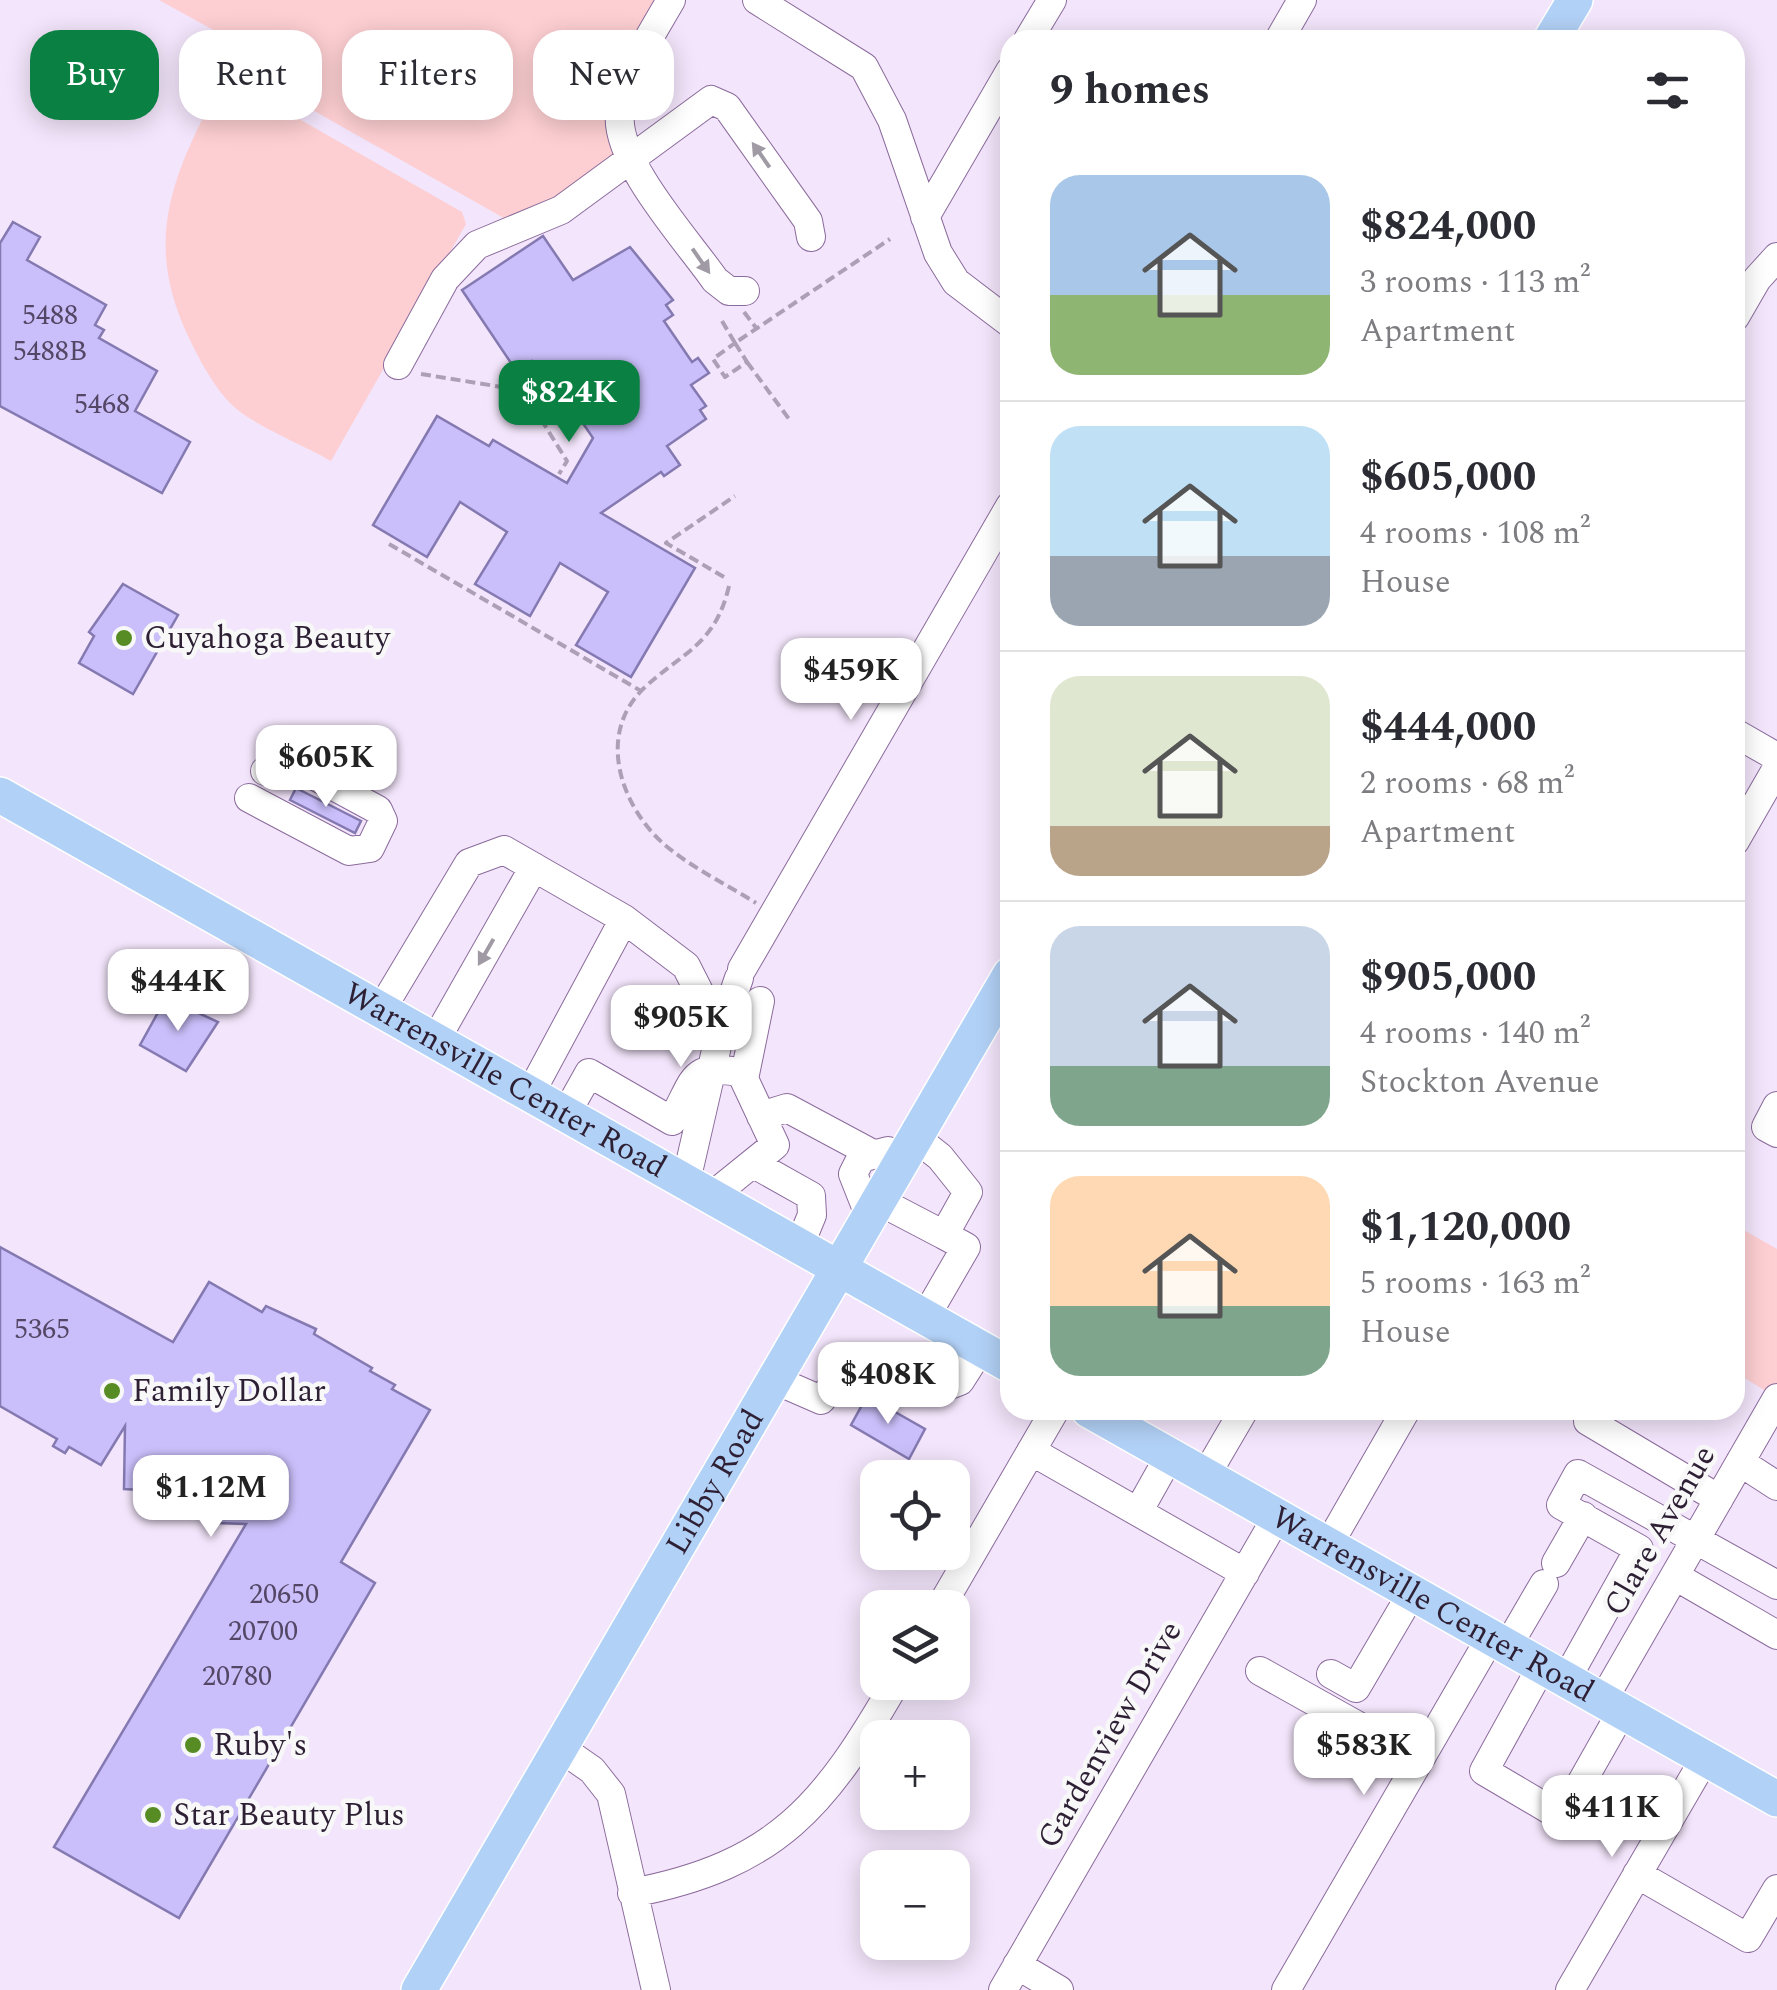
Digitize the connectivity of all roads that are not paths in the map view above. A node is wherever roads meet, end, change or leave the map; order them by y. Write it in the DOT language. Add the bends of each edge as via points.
graph roads {
  1 [pos="671,0"];
  2 [pos="1052,0"];
  3 [pos="1302,0"];
  4 [pos="1574,0"];
  5 [pos="770,3"];
  6 [pos="1034,30"];
  7 [pos="1285,30"];
  8 [pos="1558,30"];
  9 [pos="1000,89"];
  10 [pos="629,156"];
  11 [pos="925,217"];
  12 [pos="810,237"];
  13 [pos="1777,257"];
  14 [pos="743,300"];
  15 [pos="1745,300"];
  16 [pos="1000,315"];
  17 [pos="398,365"];
  18 [pos="1000,523"];
  19 [pos="1745,740"];
  20 [pos="1777,758"];
  21 [pos="1777,768"];
  22 [pos="264,772"];
  23 [pos="0,795"];
  24 [pos="249,798"];
  25 [pos="1745,824"];
  26 [pos="534,867"];
  27 [pos="624,919"];
  28 [pos="1000,992"];
  29 [pos="760,1001"];
  30 [pos="382,1010"];
  31 [pos="720,1033"];
  32 [pos="435,1040"];
  33 [pos="711,1066"];
  34 [pos="745,1073"];
  35 [pos="530,1094"];
  36 [pos="1777,1106"];
  37 [pos="566,1114"];
  38 [pos="761,1116"];
  39 [pos="1777,1133"];
  40 [pos="912,1144"];
  41 [pos="871,1153"];
  42 [pos="754,1164"];
  43 [pos="699,1188"];
  44 [pos="874,1209"];
  45 [pos="944,1235"];
  46 [pos="800,1244"];
  47 [pos="841,1267"];
  48 [pos="926,1316"];
  49 [pos="996,1356"];
  50 [pos="774,1380"];
  51 [pos="1777,1398"];
  52 [pos="1049,1420"];
  53 [pos="1111,1420"];
  54 [pos="1238,1420"];
  55 [pos="1400,1420"];
  56 [pos="1588,1420"];
  57 [pos="1031,1451"];
  58 [pos="1170,1455"];
  59 [pos="1740,1462"];
  60 [pos="1206,1475"];
  61 [pos="1777,1486"];
  62 [pos="1719,1499"];
  63 [pos="1138,1512"];
  64 [pos="1278,1515"];
  65 [pos="1583,1516"];
  66 [pos="1657,1519"];
  67 [pos="1695,1540"];
  68 [pos="1329,1544"];
  69 [pos="1639,1549"];
  70 [pos="1245,1573"];
  71 [pos="1674,1576"];
  72 [pos="1777,1585"];
  73 [pos="950,1590"];
  74 [pos="1413,1591"];
  75 [pos="1777,1635"];
  76 [pos="1500,1640"];
  77 [pos="1260,1671"];
  78 [pos="1555,1671"];
  79 [pos="1332,1674"];
  80 [pos="886,1700"];
  81 [pos="1613,1705"];
  82 [pos="559,1748"];
  83 [pos="1705,1758"];
  84 [pos="1419,1760"];
  85 [pos="1777,1799"];
  86 [pos="1637,1874"];
  87 [pos="1777,1889"];
  88 [pos="632,1893"];
  89 [pos="1017,1965"];
  90 [pos="419,1990"];
  91 [pos="656,1990"];
  92 [pos="1002,1990"];
  93 [pos="1059,1990"];
  94 [pos="1286,1990"];
  95 [pos="1570,1990"];
  1 -- 10 [label="street" via="626,86 619,118"];
  2 -- 6 [label="street"];
  3 -- 7 [label="street"];
  4 -- 8 [label="main road"];
  5 -- 11 [label="street" via="864,68 892,120"];
  9 -- 11 [label="street"];
  12 -- 10 [label="street, one-way" via="808,220 727,107 711,100"];
  10 -- 14 [label="street, one-way" via="715,280"];
  10 -- 17 [label="street" via="560,210 477,244 445,279"];
  11 -- 16 [label="street" via="956,282"];
  13 -- 15 [label="street"];
  18 -- 31 [label="street" via="740,974"];
  19 -- 20 [label="street"];
  21 -- 25 [label="street"];
  22 -- 24 [label="street" via="304,770 378,810 383,821 370,848 349,851"];
  23 -- 30 [label="main road, Warrensville Center Road"];
  26 -- 27 [label="street"];
  26 -- 30 [label="street" via="504,850 469,863"];
  26 -- 32 [label="street, one-way"];
  27 -- 31 [label="street" via="686,966"];
  27 -- 35 [label="street"];
  28 -- 40 [label="main road, Libby Road"];
  29 -- 34 [label="street"];
  30 -- 32 [label="main road, Warrensville Center Road"];
  31 -- 33 [label="street"];
  32 -- 35 [label="main road, Warrensville Center Road"];
  33 -- 34 [label="street"];
  33 -- 37 [label="street" via="699,1071 672,1120 589,1073"];
  33 -- 43 [label="street"];
  34 -- 38 [label="street"];
  35 -- 37 [label="main road, Warrensville Center Road"];
  36 -- 39 [label="street" via="1766,1127"];
  37 -- 43 [label="main road, Warrensville Center Road"];
  38 -- 41 [label="street" via="787,1108"];
  38 -- 42 [label="street" via="775,1144"];
  40 -- 41 [label="street"];
  40 -- 44 [label="main road, Libby Road"];
  40 -- 45 [label="street" via="940,1157 968,1192"];
  41 -- 44 [label="street" via="853,1174"];
  42 -- 43 [label="street"];
  42 -- 46 [label="street" via="811,1196 812,1215"];
  43 -- 46 [label="main road, Warrensville Center Road"];
  44 -- 45 [label="street"];
  44 -- 47 [label="main road, Libby Road"];
  45 -- 48 [label="street" via="966,1247"];
  46 -- 47 [label="main road, Warrensville Center Road"];
  47 -- 48 [label="main road, Warrensville Center Road"];
  47 -- 50 [label="main road, Libby Road"];
  48 -- 49 [label="main road, Warrensville Center Road"];
  49 -- 50 [label="street" via="947,1386 926,1386 881,1360 852,1362 821,1400"];
  50 -- 82 [label="main road, Libby Road"];
  51 -- 59 [label="street, Clare Avenue"];
  52 -- 57 [label="street"];
  53 -- 58 [label="main road, Warrensville Center Road"];
  54 -- 60 [label="street"];
  55 -- 68 [label="street"];
  56 -- 62 [label="street"];
  57 -- 63 [label="street"];
  57 -- 73 [label="street"];
  58 -- 60 [label="main road, Warrensville Center Road"];
  58 -- 63 [label="street"];
  59 -- 61 [label="street"];
  59 -- 62 [label="street, Clare Avenue"];
  60 -- 64 [label="main road, Warrensville Center Road"];
  62 -- 67 [label="street, Clare Avenue"];
  63 -- 70 [label="street"];
  64 -- 68 [label="main road, Warrensville Center Road"];
  64 -- 70 [label="street, Gardenview Drive"];
  65 -- 66 [label="street" via="1560,1505 1578,1474"];
  65 -- 69 [label="street"];
  65 -- 76 [label="street"];
  66 -- 67 [label="street"];
  66 -- 69 [label="street"];
  67 -- 71 [label="street, Clare Avenue"];
  67 -- 72 [label="street"];
  68 -- 74 [label="main road, Warrensville Center Road"];
  69 -- 78 [label="street"];
  70 -- 89 [label="street, Gardenview Drive"];
  71 -- 75 [label="street"];
  71 -- 81 [label="street, Clare Avenue"];
  74 -- 76 [label="main road, Warrensville Center Road"];
  74 -- 79 [label="street" via="1356,1688"];
  76 -- 78 [label="main road, Warrensville Center Road"];
  76 -- 84 [label="street"];
  77 -- 84 [label="street"];
  78 -- 81 [label="main road, Warrensville Center Road"];
  78 -- 81 [label="street, Clare Avenue" via="1484,1771 1562,1816"];
  80 -- 88 [label="street" via="822,1798 773,1841 727,1867"];
  81 -- 83 [label="main road, Warrensville Center Road"];
  82 -- 88 [label="street" via="592,1770 611,1794"];
  82 -- 90 [label="main road, Libby Road"];
  83 -- 85 [label="main road, Warrensville Center Road"];
  83 -- 86 [label="street"];
  84 -- 94 [label="street"];
  86 -- 87 [label="street" via="1748,1938"];
  86 -- 95 [label="street"];
  88 -- 91 [label="street"];
  89 -- 92 [label="street, Gardenview Drive"];
  89 -- 93 [label="street"];
}
